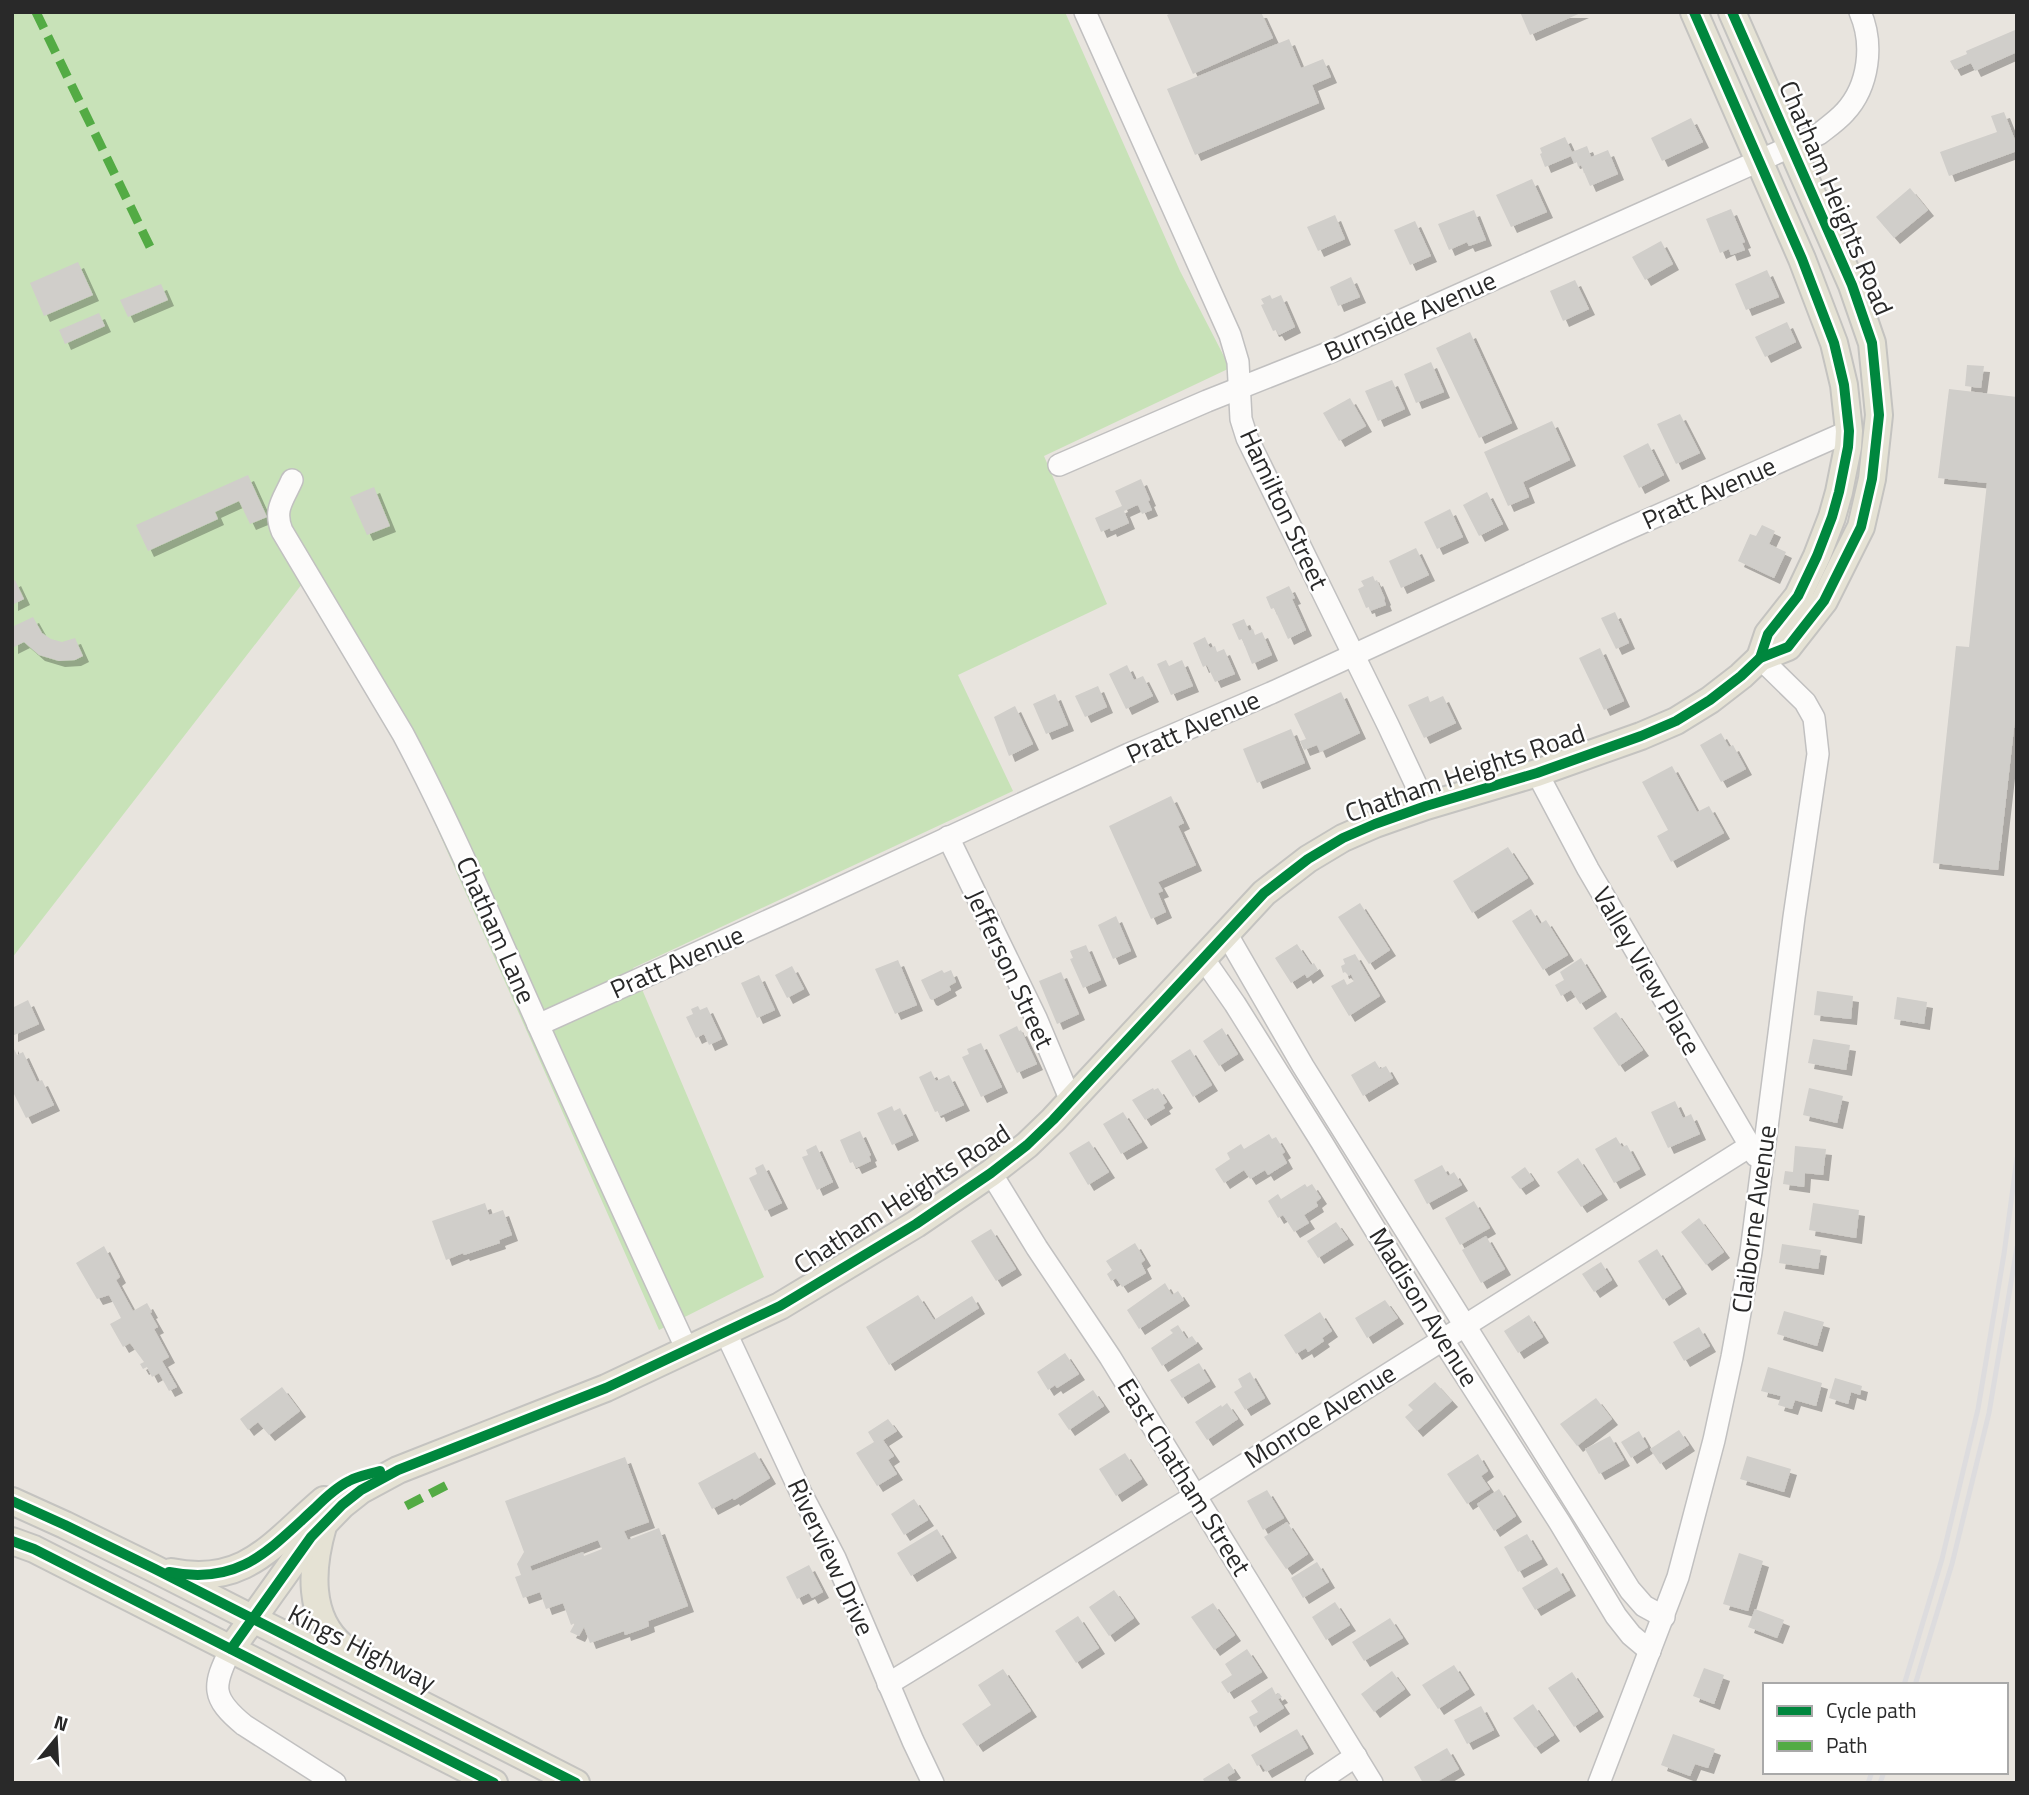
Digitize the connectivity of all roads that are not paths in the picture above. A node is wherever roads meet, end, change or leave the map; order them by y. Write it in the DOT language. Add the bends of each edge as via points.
graph roads {
  1 [pos="1085,12"];
  2 [pos="1695,12"];
  3 [pos="1732,12"];
  4 [pos="1860,12"];
  5 [pos="1791,146"];
  6 [pos="1759,162"];
  7 [pos="1239,388"];
  8 [pos="1849,431"];
  9 [pos="1059,465"];
  10 [pos="292,480"];
  11 [pos="1353,654"];
  12 [pos="1760,658"];
  13 [pos="1537,773"];
  14 [pos="1426,806"];
  15 [pos="948,837"];
  16 [pos="1226,933"];
  17 [pos="1203,958"];
  18 [pos="538,1025"];
  19 [pos="1071,1101"];
  20 [pos="1750,1146"];
  21 [pos="1762,1167"];
  22 [pos="991,1173"];
  23 [pos="1465,1324"];
  24 [pos="726,1333"];
  25 [pos="1442,1339"];
  26 [pos="687,1350"];
  27 [pos="398,1470"];
  28 [pos="1195,1496"];
  29 [pos="12,1501"];
  30 [pos="325,1521"];
  31 [pos="12,1541"];
  32 [pos="155,1569"];
  33 [pos="1664,1617"];
  34 [pos="252,1618"];
  35 [pos="231,1649"];
  36 [pos="1650,1651"];
  37 [pos="888,1684"];
  38 [pos="498,1743"];
  39 [pos="1356,1756"];
  40 [pos="335,1783"];
  41 [pos="494,1783"];
  42 [pos="576,1783"];
  43 [pos="933,1783"];
  44 [pos="1316,1783"];
  45 [pos="1372,1783"];
  46 [pos="1599,1783"];
  1 -- 7 [label="street, Hamilton Street" via="1230,335"];
  2 -- 6 [label="main road, Chatham Heights Road"];
  3 -- 5 [label="main road, Chatham Heights Road"];
  4 -- 5 [label="street, Burnside Avenue" via="1868,59 1856,97 1819,134"];
  5 -- 6 [label="street, Burnside Avenue"];
  5 -- 12 [label="main road, Chatham Heights Road" via="1852,285 1872,343 1879,415 1867,506 1842,568 1824,601 1788,647"];
  6 -- 7 [label="street, Burnside Avenue" via="1333,351"];
  6 -- 8 [label="main road, Chatham Heights Road" via="1834,343"];
  7 -- 9 [label="street, Burnside Avenue"];
  7 -- 11 [label="street, Hamilton Street" via="1247,438"];
  8 -- 11 [label="street, Pratt Avenue"];
  8 -- 12 [label="main road, Chatham Heights Road" via="1839,492 1817,556 1798,596 1768,634"];
  10 -- 18 [label="street, Chatham Lane" via="281,502 279,524 404,734"];
  11 -- 14 [label="street, Hamilton Street"];
  11 -- 15 [label="street, Pratt Avenue"];
  12 -- 13 [label="main road, Chatham Heights Road" via="1676,721"];
  12 -- 21 [label="street, Claiborne Avenue" via="1805,702 1814,718 1818,744"];
  13 -- 14 [label="main road, Chatham Heights Road"];
  13 -- 20 [label="street, Valley View Place"];
  14 -- 16 [label="main road, Chatham Heights Road" via="1343,838 1308,859 1269,888"];
  15 -- 18 [label="street, Pratt Avenue"];
  15 -- 19 [label="street, Jefferson Street"];
  16 -- 17 [label="main road, Chatham Heights Road"];
  16 -- 23 [label="street, Madison Avenue" via="1303,1066"];
  17 -- 19 [label="main road, Chatham Heights Road"];
  17 -- 25 [label="street, Madison Avenue"];
  18 -- 26 [label="street, Chatham Lane"];
  19 -- 22 [label="main road, Chatham Heights Road"];
  20 -- 21 [label="street, Valley View Place"];
  20 -- 23 [label="street, Monroe Avenue"];
  21 -- 33 [label="street, Claiborne Avenue" via="1732,1357 1692,1526"];
  22 -- 24 [label="main road, Chatham Heights Road" via="916,1224"];
  22 -- 28 [label="street, East Chatham Street"];
  23 -- 25 [label="street, Monroe Avenue"];
  23 -- 33 [label="street, Madison Avenue" via="1630,1590 1644,1606"];
  24 -- 26 [label="main road, Chatham Heights Road"];
  24 -- 37 [label="street, Riverview Drive" via="835,1558"];
  25 -- 28 [label="street, Monroe Avenue"];
  25 -- 36 [label="street, Madison Avenue" via="1616,1616"];
  26 -- 27 [label="main road, Chatham Heights Road" via="606,1388"];
  27 -- 30 [label="main road, Chatham Heights Road" via="361,1490"];
  27 -- 32 [label="main road" via="351,1479 271,1549 239,1567 202,1575"];
  28 -- 37 [label="street, Monroe Avenue"];
  28 -- 39 [label="street, East Chatham Street"];
  29 -- 32 [label="main road, Kings Highway"];
  30 -- 34 [label="main road, Chatham Heights Road"];
  30 -- 38 [label="main road" via="314,1578 319,1615 331,1635 345,1648 436,1695"];
  31 -- 35 [label="main road"];
  32 -- 34 [label="main road, Kings Highway"];
  33 -- 36 [label="street, Claiborne Avenue"];
  34 -- 35 [label="main road, Chatham Heights Road"];
  34 -- 38 [label="main road, Kings Highway"];
  35 -- 40 [label="street" via="218,1674 220,1701 244,1725"];
  35 -- 41 [label="main road"];
  36 -- 46 [label="street, Claiborne Avenue"];
  37 -- 43 [label="street, Riverview Drive"];
  38 -- 42 [label="main road, Kings Highway"];
  39 -- 44 [label="street"];
  39 -- 45 [label="street, East Chatham Street"];
}
